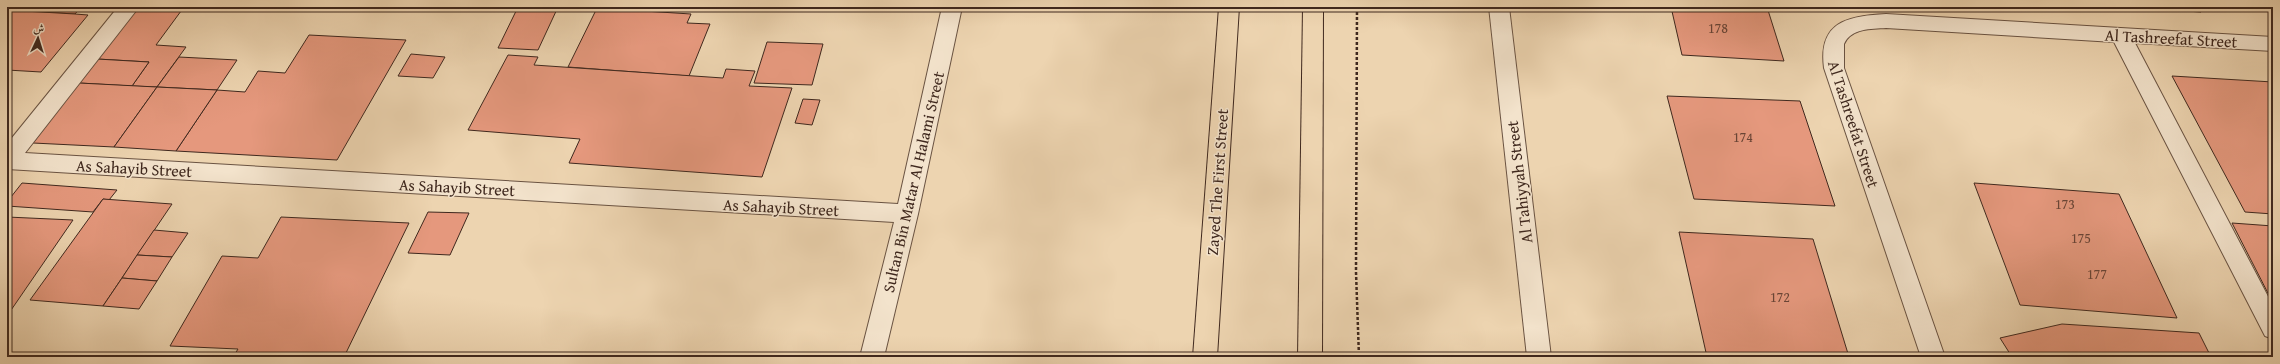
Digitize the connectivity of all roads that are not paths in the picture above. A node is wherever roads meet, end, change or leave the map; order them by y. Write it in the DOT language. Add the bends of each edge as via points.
graph roads {
  1 [pos="129,7"];
  2 [pos="952,7"];
  3 [pos="1228,7"];
  4 [pos="1313,7"];
  5 [pos="1499,7"];
  6 [pos="2121,36"];
  7 [pos="2273,44"];
  8 [pos="7,160"];
  9 [pos="907,214"];
  10 [pos="2273,329"];
  11 [pos="872,357"];
  12 [pos="1205,357"];
  13 [pos="1310,357"];
  14 [pos="1539,357"];
  15 [pos="1933,357"];
  1 -- 8 [label="street"];
  2 -- 9 [label="street, Sultan Bin Matar Al Halami Street"];
  3 -- 12 [label="main road, Zayed The First Street"];
  4 -- 13 [label="main road"];
  5 -- 14 [label="street, Al Tahiyyah Street"];
  6 -- 7 [label="street, Al Tashreefat Street"];
  6 -- 10 [label="street"];
  6 -- 15 [label="street, Al Tashreefat Street" via="1886,21 1852,25 1836,36 1831,56 1834,68"];
  8 -- 9 [label="street, As Sahayib Street"];
  9 -- 11 [label="street, Sultan Bin Matar Al Halami Street"];
}
